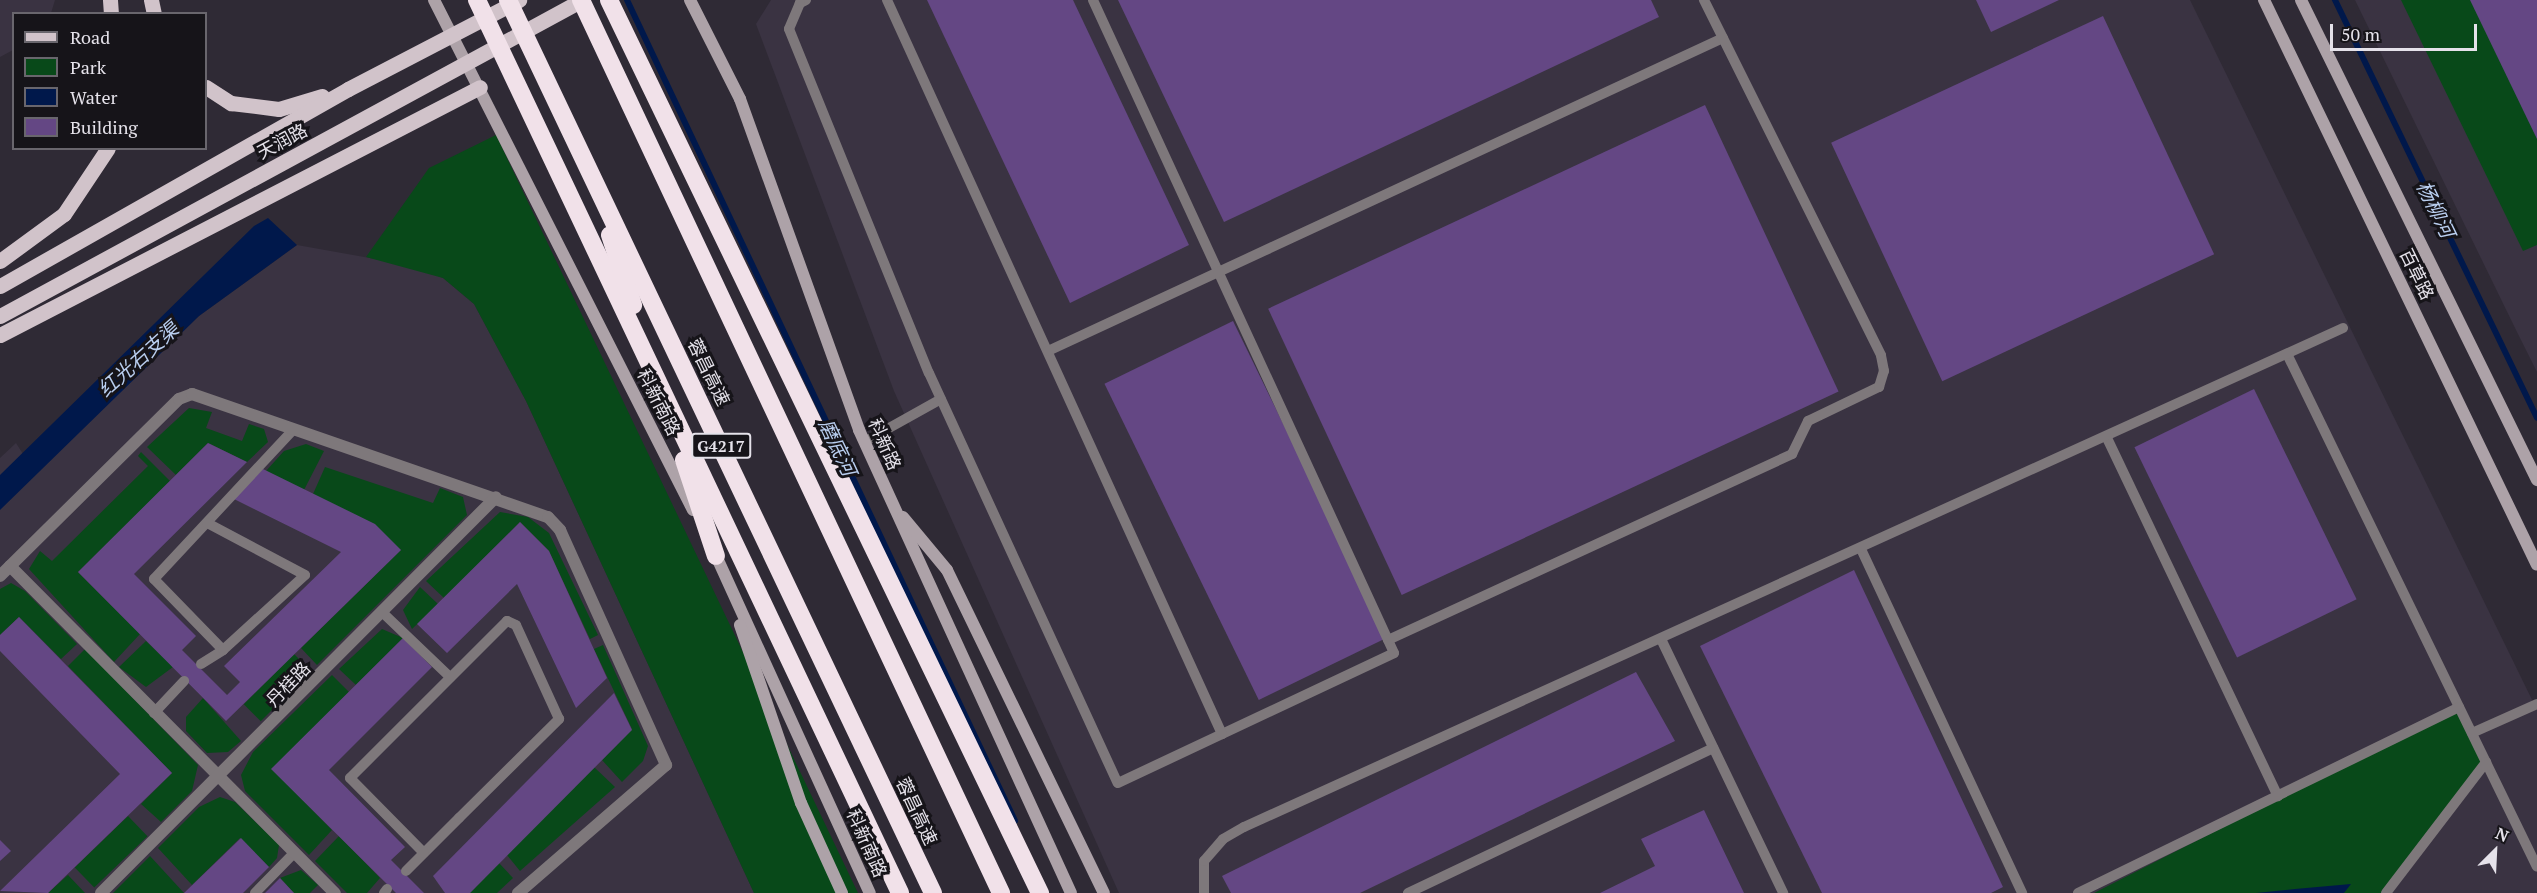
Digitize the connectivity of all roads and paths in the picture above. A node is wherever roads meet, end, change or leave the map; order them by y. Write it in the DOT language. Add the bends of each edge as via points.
graph roads {
  1 [pos="434,0"];
  2 [pos="477,0"];
  3 [pos="508,0"];
  4 [pos="519,0"];
  5 [pos="582,0"];
  6 [pos="609,0"];
  7 [pos="690,0"];
  8 [pos="806,0"];
  9 [pos="887,0"];
  10 [pos="1093,0"];
  11 [pos="1704,0"];
  12 [pos="2264,0"];
  13 [pos="2301,0"];
  14 [pos="1723,38"];
  15 [pos="480,87"];
  16 [pos="207,88"];
  17 [pos="348,89"];
  18 [pos="107,150"];
  19 [pos="585,162"];
  20 [pos="0,261"];
  21 [pos="1218,272"];
  22 [pos="0,286"];
  23 [pos="0,316"];
  24 [pos="2343,328"];
  25 [pos="0,335"];
  26 [pos="1048,351"];
  27 [pos="2288,356"];
  28 [pos="941,399"];
  29 [pos="294,429"];
  30 [pos="2107,438"];
  31 [pos="864,442"];
  32 [pos="2537,480"];
  33 [pos="496,497"];
  34 [pos="892,503"];
  35 [pos="207,523"];
  36 [pos="1860,549"];
  37 [pos="716,556"];
  38 [pos="2537,565"];
  39 [pos="9,566"];
  40 [pos="0,576"];
  41 [pos="383,613"];
  42 [pos="1661,639"];
  43 [pos="1388,640"];
  44 [pos="223,650"];
  45 [pos="201,664"];
  46 [pos="450,677"];
  47 [pos="184,681"];
  48 [pos="2537,705"];
  49 [pos="2459,707"];
  50 [pos="154,713"];
  51 [pos="2472,733"];
  52 [pos="1222,734"];
  53 [pos="1713,748"];
  54 [pos="2486,762"];
  55 [pos="220,779"];
  56 [pos="2278,796"];
  57 [pos="295,852"];
  58 [pos="424,853"];
  59 [pos="2537,867"];
  60 [pos="406,871"];
  61 [pos="101,893"];
  62 [pos="255,893"];
  63 [pos="334,893"];
  64 [pos="519,893"];
  65 [pos="842,893"];
  66 [pos="870,893"];
  67 [pos="900,893"];
  68 [pos="933,893"];
  69 [pos="1001,893"];
  70 [pos="1040,893"];
  71 [pos="1071,893"];
  72 [pos="1104,893"];
  73 [pos="1204,893"];
  74 [pos="1408,893"];
  75 [pos="1783,893"];
  76 [pos="2022,893"];
  77 [pos="2078,893"];
  78 [pos="2386,893"];
  1 -- 15 [label="main road, 科新南路"];
  2 -- 67 [label="highway"];
  3 -- 19 [label="highway, 蓉昌高速 / G4217"];
  4 -- 17 [label="main road, 天润路"];
  5 -- 23 [label="main road, 天润路"];
  5 -- 69 [label="highway"];
  6 -- 70 [label="highway"];
  7 -- 31 [label="main road, 科新路" via="740,99"];
  8 -- 28 [label="lane" via="800,3 789,29"];
  9 -- 26 [label="lane"];
  10 -- 21 [label="lane"];
  11 -- 14 [label="lane"];
  12 -- 38 [label="main road, 百草路"];
  13 -- 32 [label="main road, 百草路"];
  14 -- 21 [label="lane"];
  14 -- 43 [label="lane" via="1881,355 1884,371 1879,387 1808,421 1792,454"];
  15 -- 25 [label="main road"];
  15 -- 37 [label="main road, 科新南路"];
  16 -- 17 [label="main road" via="231,103 279,109"];
  17 -- 22 [label="main road, 天润路"];
  18 -- 20 [label="main road" via="64,213"];
  19 -- 37 [label="highway"];
  19 -- 68 [label="highway, 蓉昌高速 / G4217"];
  21 -- 26 [label="lane"];
  21 -- 43 [label="lane"];
  24 -- 27 [label="lane"];
  26 -- 52 [label="lane"];
  27 -- 30 [label="lane"];
  27 -- 49 [label="lane"];
  28 -- 31 [label="lane"];
  28 -- 52 [label="lane" via="1118,783"];
  29 -- 33 [label="street"];
  29 -- 35 [label="lane"];
  29 -- 39 [label="street" via="201,396 184,396"];
  30 -- 36 [label="lane"];
  30 -- 56 [label="lane"];
  31 -- 34 [label="main road, 科新路"];
  33 -- 41 [label="street, 丹桂路"];
  33 -- 64 [label="street" via="537,510 560,530 666,765"];
  34 -- 71 [label="main road, 科新路"];
  34 -- 72 [label="main road" via="947,570"];
  35 -- 44 [label="lane" via="154,579"];
  35 -- 44 [label="lane" via="305,575"];
  36 -- 42 [label="lane"];
  36 -- 76 [label="lane"];
  37 -- 65 [label="main road" via="801,803"];
  37 -- 66 [label="main road, 科新南路"];
  39 -- 40 [label="street"];
  39 -- 50 [label="street"];
  41 -- 46 [label="lane"];
  41 -- 55 [label="street, 丹桂路"];
  42 -- 53 [label="lane"];
  42 -- 73 [label="lane" via="1244,827 1223,839 1204,861"];
  43 -- 52 [label="lane" via="1394,653"];
  44 -- 45 [label="lane"];
  46 -- 58 [label="lane" via="350,778"];
  46 -- 58 [label="lane" via="507,621 516,625 559,719"];
  47 -- 50 [label="lane"];
  48 -- 51 [label="lane"];
  49 -- 51 [label="lane"];
  49 -- 56 [label="lane"];
  50 -- 55 [label="street"];
  51 -- 54 [label="lane"];
  53 -- 74 [label="lane"];
  53 -- 75 [label="lane"];
  54 -- 59 [label="lane"];
  54 -- 78 [label="lane"];
  55 -- 57 [label="street"];
  55 -- 61 [label="street, 丹桂路"];
  56 -- 77 [label="lane"];
  57 -- 62 [label="lane"];
  57 -- 63 [label="street"];
  58 -- 60 [label="lane"];
}
